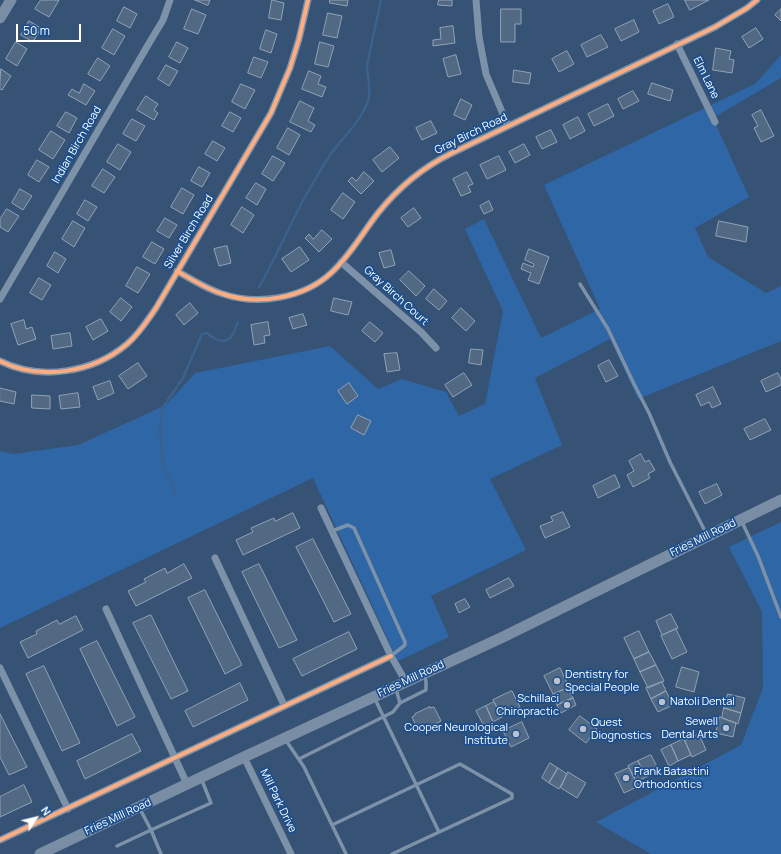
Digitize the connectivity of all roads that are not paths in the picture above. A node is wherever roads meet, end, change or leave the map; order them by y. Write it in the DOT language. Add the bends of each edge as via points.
graph roads {
  1 [pos="11,0"];
  2 [pos="170,0"];
  3 [pos="308,0"];
  4 [pos="476,0"];
  5 [pos="757,0"];
  6 [pos="0,18"];
  7 [pos="677,44"];
  8 [pos="715,122"];
  9 [pos="508,126"];
  10 [pos="341,262"];
  11 [pos="177,271"];
  12 [pos="580,284"];
  13 [pos="0,299"];
  14 [pos="436,348"];
  15 [pos="0,361"];
  16 [pos="781,500"];
  17 [pos="321,508"];
  18 [pos="741,520"];
  19 [pos="332,532"];
  20 [pos="707,536"];
  21 [pos="215,558"];
  22 [pos="106,609"];
  23 [pos="781,617"];
  24 [pos="391,656"];
  25 [pos="0,668"];
  26 [pos="424,673"];
  27 [pos="406,682"];
  28 [pos="394,687"];
  29 [pos="374,696"];
  30 [pos="400,703"];
  31 [pos="284,706"];
  32 [pos="384,717"];
  33 [pos="284,738"];
  34 [pos="176,757"];
  35 [pos="244,757"];
  36 [pos="299,759"];
  37 [pos="201,778"];
  38 [pos="187,784"];
  39 [pos="416,785"];
  40 [pos="140,807"];
  41 [pos="68,809"];
  42 [pos="332,825"];
  43 [pos="151,830"];
  44 [pos="439,832"];
  45 [pos="0,840"];
  46 [pos="117,846"];
  47 [pos="40,854"];
  48 [pos="161,854"];
  49 [pos="291,854"];
  50 [pos="346,854"];
  51 [pos="392,854"];
  1 -- 6 [label="main road"];
  2 -- 13 [label="street, Indian Birch Road" via="163,20"];
  3 -- 11 [label="street, Silver Birch Road" via="290,68 271,112"];
  4 -- 9 [label="street" via="486,74"];
  5 -- 7 [label="street, Gray Birch Road" via="726,21"];
  7 -- 8 [label="street, Elm Lane"];
  7 -- 9 [label="street, Gray Birch Road"];
  9 -- 10 [label="street, Gray Birch Road" via="441,158 416,175 385,204"];
  10 -- 11 [label="street, Gray Birch Road" via="325,277 304,290 256,300 224,294 201,285"];
  10 -- 14 [label="street, Gray Birch Court"];
  11 -- 15 [label="street, Silver Birch Road" via="142,328 110,356 62,372 31,371"];
  12 -- 20 [label="lane" via="608,329"];
  16 -- 18 [label="main road, Fries Mill Road"];
  17 -- 19 [label="street"];
  18 -- 20 [label="main road, Fries Mill Road"];
  18 -- 23 [label="lane"];
  19 -- 24 [label="street"];
  19 -- 24 [label="lane" via="348,525 354,528 405,642 405,645"];
  20 -- 26 [label="main road, Fries Mill Road" via="503,637"];
  21 -- 31 [label="street"];
  22 -- 34 [label="street"];
  24 -- 27 [label="street"];
  24 -- 31 [label="street"];
  25 -- 41 [label="street"];
  26 -- 27 [label="main road, Fries Mill Road"];
  26 -- 30 [label="lane" via="426,690"];
  27 -- 28 [label="main road, Fries Mill Road"];
  28 -- 29 [label="main road, Fries Mill Road"];
  28 -- 30 [label="lane"];
  29 -- 32 [label="lane"];
  29 -- 33 [label="main road, Fries Mill Road"];
  30 -- 32 [label="lane"];
  31 -- 34 [label="street"];
  32 -- 36 [label="lane"];
  32 -- 39 [label="lane"];
  33 -- 35 [label="main road, Fries Mill Road"];
  33 -- 36 [label="lane"];
  34 -- 38 [label="street"];
  34 -- 41 [label="street"];
  35 -- 37 [label="main road, Fries Mill Road"];
  35 -- 49 [label="street, Mill Park Drive"];
  36 -- 42 [label="lane"];
  37 -- 38 [label="main road, Fries Mill Road"];
  37 -- 43 [label="lane" via="211,803"];
  38 -- 40 [label="main road, Fries Mill Road"];
  39 -- 42 [label="lane"];
  39 -- 44 [label="lane"];
  39 -- 44 [label="lane" via="460,764 512,794 512,798"];
  40 -- 43 [label="lane"];
  40 -- 47 [label="main road, Fries Mill Road"];
  41 -- 45 [label="street"];
  42 -- 50 [label="lane"];
  43 -- 46 [label="lane"];
  43 -- 48 [label="lane"];
  44 -- 51 [label="lane"];
}
